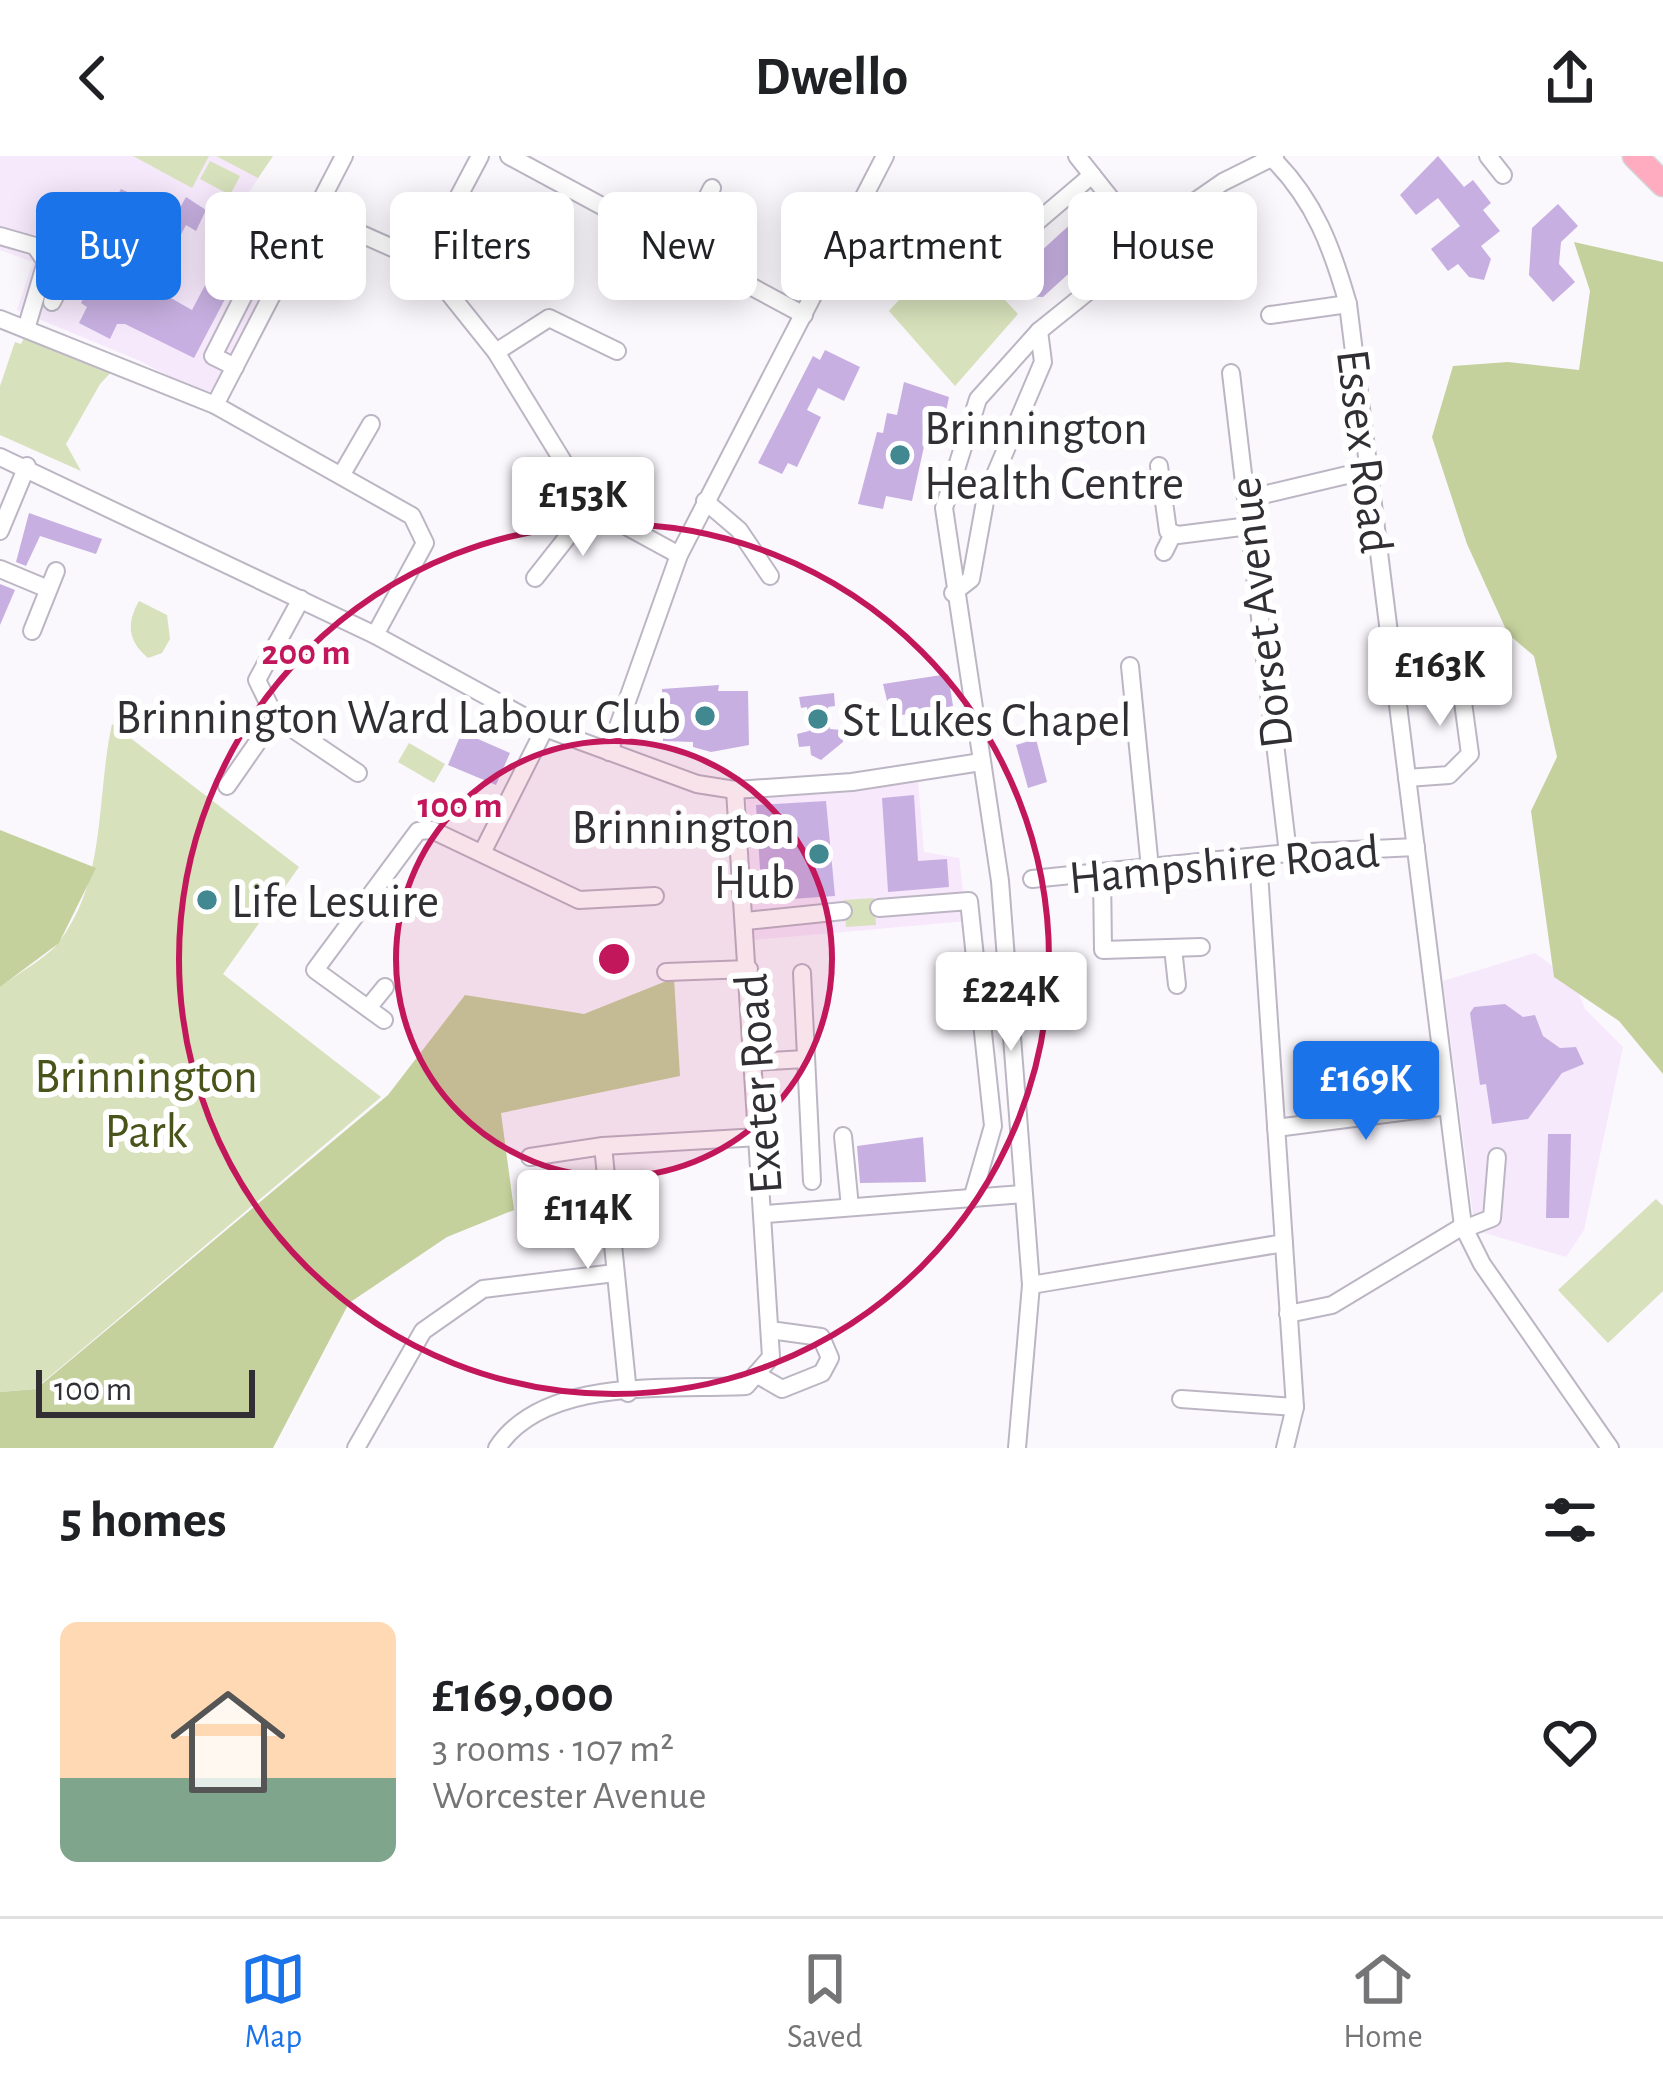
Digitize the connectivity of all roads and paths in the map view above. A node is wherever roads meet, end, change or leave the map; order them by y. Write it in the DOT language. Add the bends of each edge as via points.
graph roads {
  1 [pos="344,156"];
  2 [pos="481,156"];
  3 [pos="509,156"];
  4 [pos="885,156"];
  5 [pos="1077,156"];
  6 [pos="1488,156"];
  7 [pos="1635,156"];
  8 [pos="1274,157"];
  9 [pos="1092,175"];
  10 [pos="1503,175"];
  11 [pos="1663,184"];
  12 [pos="712,188"];
  13 [pos="325,192"];
  14 [pos="462,192"];
  15 [pos="710,192"];
  16 [pos="1105,192"];
  17 [pos="1209,192"];
  18 [pos="598,202"];
  19 [pos="1044,215"];
  20 [pos="0,236"];
  21 [pos="36,249"];
  22 [pos="757,288"];
  23 [pos="36,296"];
  24 [pos="269,300"];
  25 [pos="454,300"];
  26 [pos="1078,300"];
  27 [pos="1348,304"];
  28 [pos="804,315"];
  29 [pos="1270,315"];
  30 [pos="0,320"];
  31 [pos="26,329"];
  32 [pos="1039,332"];
  33 [pos="496,352"];
  34 [pos="616,352"];
  35 [pos="1231,373"];
  36 [pos="215,405"];
  37 [pos="371,424"];
  38 [pos="0,457"];
  39 [pos="27,466"];
  40 [pos="1160,466"];
  41 [pos="1368,470"];
  42 [pos="342,474"];
  43 [pos="1246,499"];
  44 [pos="705,501"];
  45 [pos="591,507"];
  46 [pos="1249,526"];
  47 [pos="0,531"];
  48 [pos="1173,534"];
  49 [pos="1164,552"];
  50 [pos="679,556"];
  51 [pos="0,569"];
  52 [pos="56,571"];
  53 [pos="770,576"];
  54 [pos="535,578"];
  55 [pos="48,589"];
  56 [pos="952,592"];
  57 [pos="301,599"];
  58 [pos="32,631"];
  59 [pos="376,635"];
  60 [pos="1130,666"];
  61 [pos="1396,691"];
  62 [pos="274,717"];
  63 [pos="545,728"];
  64 [pos="610,752"];
  65 [pos="981,762"];
  66 [pos="358,773"];
  67 [pos="1407,778"];
  68 [pos="227,786"];
  69 [pos="735,790"];
  70 [pos="1416,848"];
  71 [pos="482,853"];
  72 [pos="1288,853"];
  73 [pos="1258,858"];
  74 [pos="1150,868"];
  75 [pos="1102,872"];
  76 [pos="1032,879"];
  77 [pos="655,896"];
  78 [pos="879,908"];
  79 [pos="843,911"];
  80 [pos="746,921"];
  81 [pos="1201,947"];
  82 [pos="1173,948"];
  83 [pos="749,969"];
  84 [pos="666,972"];
  85 [pos="802,974"];
  86 [pos="1177,985"];
  87 [pos="385,987"];
  88 [pos="368,1008"];
  89 [pos="384,1020"];
  90 [pos="805,1059"];
  91 [pos="755,1062"];
  92 [pos="1448,1106"];
  93 [pos="1276,1128"];
  94 [pos="760,1136"];
  95 [pos="843,1136"];
  96 [pos="603,1146"];
  97 [pos="530,1156"];
  98 [pos="1497,1157"];
  99 [pos="812,1181"];
  100 [pos="1023,1194"];
  101 [pos="972,1199"];
  102 [pos="850,1207"];
  103 [pos="766,1214"];
  104 [pos="1463,1228"];
  105 [pos="1284,1243"];
  106 [pos="615,1274"];
  107 [pos="1031,1285"];
  108 [pos="1288,1314"];
  109 [pos="770,1330"];
  110 [pos="756,1374"];
  111 [pos="628,1393"];
  112 [pos="1181,1399"];
  113 [pos="1294,1407"];
  114 [pos="356,1448"];
  115 [pos="497,1448"];
  116 [pos="1017,1448"];
  117 [pos="1285,1448"];
  118 [pos="1610,1448"];
  1 -- 13 [label="street"];
  2 -- 14 [label="street"];
  3 -- 18 [label="street"];
  4 -- 28 [label="street"];
  5 -- 9 [label="street"];
  6 -- 10 [label="street"];
  7 -- 11 [label="highway"];
  8 -- 17 [label="street"];
  8 -- 27 [label="street, Essex Road" via="1332,246"];
  9 -- 16 [label="street"];
  9 -- 19 [label="street"];
  12 -- 15 [label="street"];
  20 -- 21 [label="street"];
  22 -- 28 [label="street"];
  23 -- 31 [label="street"];
  24 -- 36 [label="street"];
  25 -- 33 [label="street"];
  26 -- 32 [label="street"];
  27 -- 29 [label="street"];
  27 -- 41 [label="street, Essex Road"];
  28 -- 44 [label="street"];
  30 -- 31 [label="street"];
  31 -- 36 [label="street"];
  32 -- 56 [label="street" via="1043,362 986,496 971,579"];
  32 -- 56 [label="street" via="977,399 944,508"];
  33 -- 34 [label="street" via="549,318"];
  33 -- 45 [label="street"];
  35 -- 43 [label="street, Dorset Avenue"];
  36 -- 42 [label="street"];
  37 -- 42 [label="street"];
  38 -- 39 [label="street"];
  39 -- 47 [label="street"];
  39 -- 57 [label="street"];
  40 -- 48 [label="street"];
  41 -- 43 [label="street"];
  41 -- 61 [label="street, Essex Road"];
  42 -- 59 [label="street" via="397,505 423,531 418,561"];
  43 -- 46 [label="street, Dorset Avenue"];
  44 -- 50 [label="street"];
  44 -- 53 [label="street" via="739,530"];
  45 -- 50 [label="street"];
  45 -- 54 [label="street"];
  46 -- 48 [label="street"];
  46 -- 72 [label="street, Dorset Avenue"];
  48 -- 49 [label="street"];
  50 -- 64 [label="street"];
  51 -- 55 [label="street"];
  52 -- 55 [label="street"];
  55 -- 58 [label="street"];
  56 -- 65 [label="street"];
  57 -- 59 [label="street"];
  57 -- 62 [label="street" via="257,680"];
  59 -- 63 [label="street"];
  60 -- 74 [label="street"];
  61 -- 67 [label="street, Essex Road"];
  61 -- 67 [label="street" via="1444,683 1462,695 1470,754 1449,775"];
  62 -- 66 [label="street"];
  62 -- 68 [label="street"];
  63 -- 64 [label="street"];
  63 -- 71 [label="street"];
  64 -- 69 [label="street"];
  65 -- 69 [label="street"];
  65 -- 100 [label="street" via="1000,881"];
  67 -- 70 [label="street, Essex Road"];
  69 -- 80 [label="street, Exeter Road"];
  70 -- 72 [label="street, Hampshire Road"];
  70 -- 92 [label="street, Essex Road"];
  71 -- 77 [label="street" via="579,900"];
  71 -- 88 [label="street" via="418,831 315,970"];
  72 -- 73 [label="street, Hampshire Road"];
  73 -- 74 [label="street, Hampshire Road"];
  73 -- 93 [label="street"];
  74 -- 75 [label="street, Hampshire Road"];
  75 -- 76 [label="street, Hampshire Road"];
  75 -- 82 [label="street" via="1102,950"];
  78 -- 101 [label="street" via="969,901 992,1126"];
  79 -- 80 [label="street"];
  80 -- 83 [label="street, Exeter Road"];
  81 -- 82 [label="street"];
  82 -- 86 [label="street"];
  83 -- 84 [label="street"];
  83 -- 91 [label="street, Exeter Road"];
  85 -- 90 [label="street"];
  87 -- 88 [label="street"];
  88 -- 89 [label="street"];
  90 -- 91 [label="street"];
  90 -- 99 [label="street"];
  91 -- 94 [label="street, Exeter Road"];
  92 -- 93 [label="street"];
  92 -- 104 [label="street, Essex Road"];
  93 -- 105 [label="street"];
  94 -- 96 [label="street"];
  94 -- 103 [label="street, Exeter Road"];
  95 -- 102 [label="street"];
  96 -- 97 [label="street"];
  96 -- 106 [label="street"];
  98 -- 104 [label="street" via="1492,1218"];
  100 -- 101 [label="street"];
  100 -- 107 [label="street"];
  101 -- 102 [label="street"];
  102 -- 103 [label="street"];
  103 -- 109 [label="street, Exeter Road"];
  104 -- 108 [label="street" via="1332,1305"];
  104 -- 118 [label="street"];
  105 -- 107 [label="street"];
  105 -- 108 [label="street"];
  106 -- 111 [label="street"];
  106 -- 114 [label="street" via="483,1289 423,1331"];
  107 -- 116 [label="street"];
  108 -- 113 [label="street"];
  109 -- 110 [label="street, Exeter Road" via="771,1357"];
  109 -- 110 [label="street" via="821,1337 830,1358 822,1373 782,1389"];
  110 -- 111 [label="street" via="746,1385"];
  111 -- 115 [label="street" via="569,1399 510,1429"];
  112 -- 113 [label="street"];
  113 -- 117 [label="street"];
}
